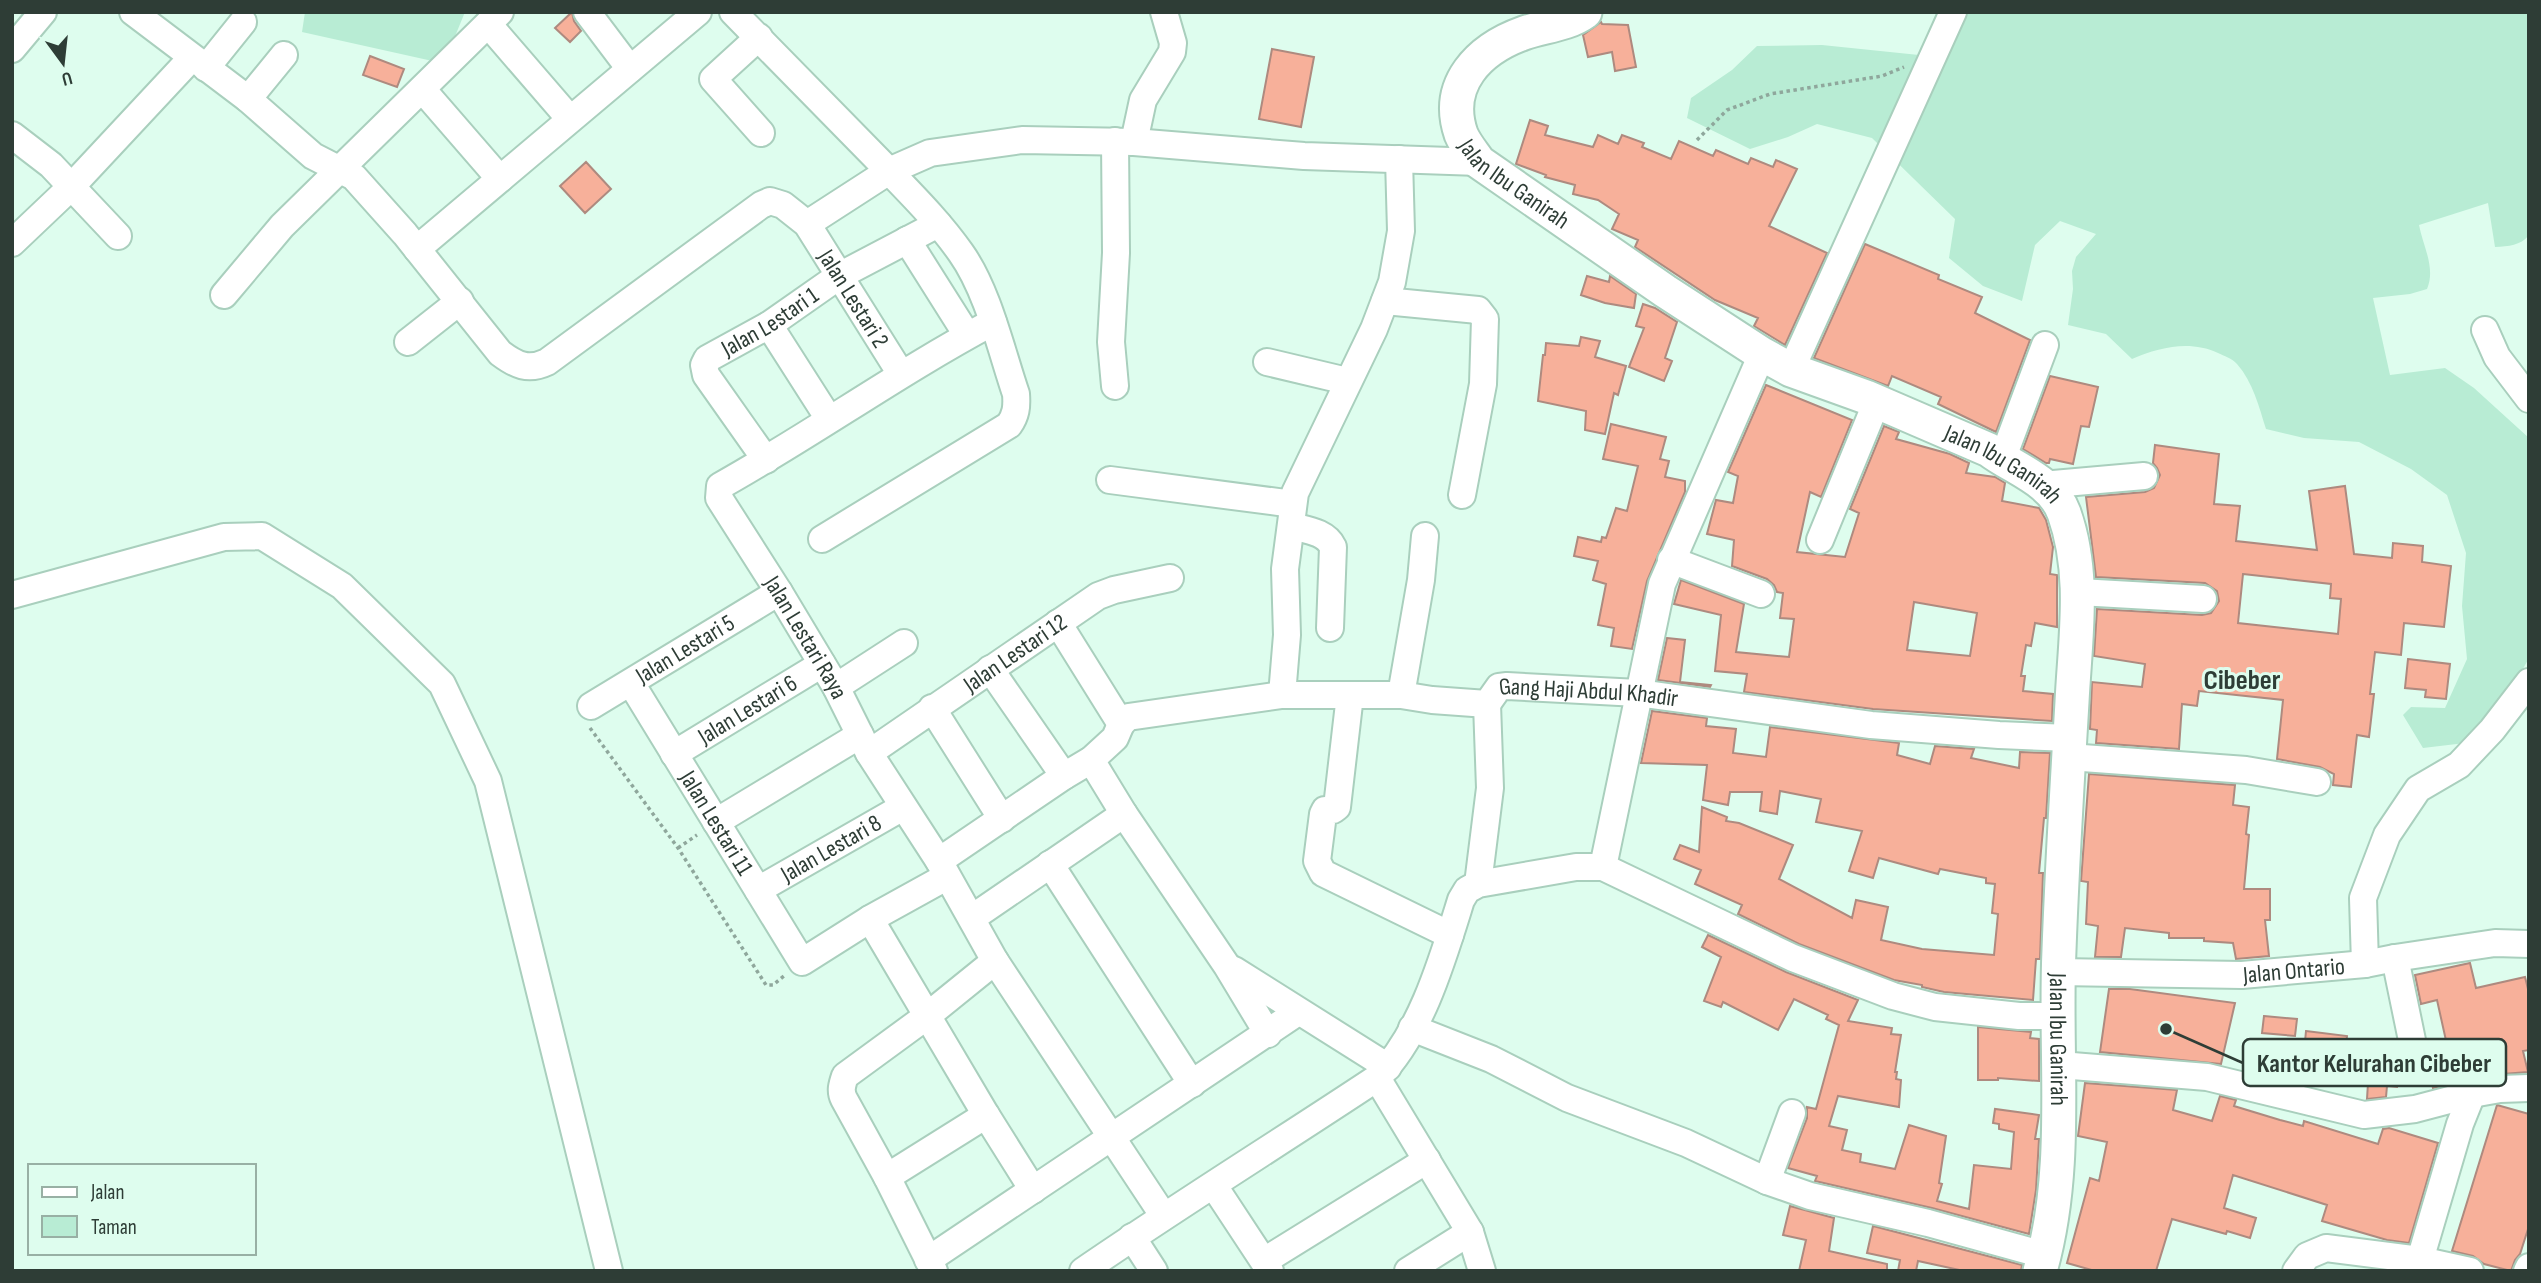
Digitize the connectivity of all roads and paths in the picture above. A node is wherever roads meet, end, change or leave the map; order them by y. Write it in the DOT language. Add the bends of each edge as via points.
graph roads {
  1 [pos="43,12"];
  2 [pos="133,12"];
  3 [pos="587,12"];
  4 [pos="698,12"];
  5 [pos="733,12"];
  6 [pos="1164,12"];
  7 [pos="1585,12"];
  8 [pos="1953,12"];
  9 [pos="494,18"];
  10 [pos="243,22"];
  11 [pos="759,37"];
  12 [pos="12,48"];
  13 [pos="1934,53"];
  14 [pos="284,55"];
  15 [pos="195,67"];
  16 [pos="630,69"];
  17 [pos="422,89"];
  18 [pos="248,99"];
  19 [pos="570,120"];
  20 [pos="761,133"];
  21 [pos="12,135"];
  22 [pos="1697,140"];
  23 [pos="1124,141"];
  24 [pos="1399,159"];
  25 [pos="1479,162"];
  26 [pos="340,170"];
  27 [pos="889,171"];
  28 [pos="500,179"];
  29 [pos="72,186"];
  30 [pos="807,224"];
  31 [pos="939,224"];
  32 [pos="118,236"];
  33 [pos="907,240"];
  34 [pos="12,243"];
  35 [pos="417,249"];
  36 [pos="839,276"];
  37 [pos="225,295"];
  38 [pos="460,301"];
  39 [pos="1385,301"];
  40 [pos="769,325"];
  41 [pos="983,327"];
  42 [pos="2485,330"];
  43 [pos="408,342"];
  44 [pos="2045,345"];
  45 [pos="1762,354"];
  46 [pos="1267,362"];
  47 [pos="1791,370"];
  48 [pos="901,374"];
  49 [pos="1348,381"];
  50 [pos="1115,386"];
  51 [pos="2529,399"];
  52 [pos="1877,401"];
  53 [pos="829,419"];
  54 [pos="766,460"];
  55 [pos="2002,460"];
  56 [pos="2144,476"];
  57 [pos="1110,480"];
  58 [pos="2042,485"];
  59 [pos="1462,495"];
  60 [pos="1292,515"];
  61 [pos="1425,536"];
  62 [pos="822,539"];
  63 [pos="1820,540"];
  64 [pos="1671,560"];
  65 [pos="1170,578"];
  66 [pos="779,592"];
  67 [pos="2079,592"];
  68 [pos="1761,594"];
  69 [pos="12,595"];
  70 [pos="2203,599"];
  71 [pos="1058,623"];
  72 [pos="1330,628"];
  73 [pos="904,643"];
  74 [pos="822,664"];
  75 [pos="990,668"];
  76 [pos="2529,682"];
  77 [pos="631,683"];
  78 [pos="836,687"];
  79 [pos="1638,693"];
  80 [pos="1282,695"];
  81 [pos="1350,695"];
  82 [pos="1401,695"];
  83 [pos="1487,704"];
  84 [pos="591,706"];
  85 [pos="932,708"];
  86 [pos="1121,724"];
  87 [pos="865,744"];
  88 [pos="2069,748"];
  89 [pos="674,754"];
  90 [pos="1091,760"];
  91 [pos="1064,776"];
  92 [pos="2317,782"];
  93 [pos="903,807"];
  94 [pos="1124,814"];
  95 [pos="1002,819"];
  96 [pos="716,822"];
  97 [pos="1050,864"];
  98 [pos="1603,867"];
  99 [pos="943,869"];
  100 [pos="1478,884"];
  101 [pos="758,890"];
  102 [pos="972,918"];
  103 [pos="870,919"];
  104 [pos="1450,935"];
  105 [pos="2529,944"];
  106 [pos="2395,958"];
  107 [pos="995,961"];
  108 [pos="802,962"];
  109 [pos="2365,964"];
  110 [pos="1227,966"];
  111 [pos="2058,972"];
  112 [pos="1298,1013"];
  113 [pos="927,1016"];
  114 [pos="2058,1016"];
  115 [pos="1412,1028"];
  116 [pos="1268,1034"];
  117 [pos="2414,1050"];
  118 [pos="2060,1065"];
  119 [pos="1382,1072"];
  120 [pos="1192,1084"];
  121 [pos="2529,1088"];
  122 [pos="2472,1094"];
  123 [pos="1792,1113"];
  124 [pos="986,1115"];
  125 [pos="1112,1138"];
  126 [pos="1427,1160"];
  127 [pos="887,1177"];
  128 [pos="1767,1181"];
  129 [pos="1214,1185"];
  130 [pos="1033,1189"];
  131 [pos="1163,1215"];
  132 [pos="1470,1232"];
  133 [pos="1132,1237"];
  134 [pos="2420,1260"];
  135 [pos="931,1265"];
  136 [pos="1267,1266"];
  137 [pos="2042,1266"];
  138 [pos="609,1271"];
  139 [pos="1083,1271"];
  140 [pos="1154,1271"];
  141 [pos="1408,1271"];
  142 [pos="1482,1271"];
  143 [pos="2296,1271"];
  144 [pos="2470,1271"];
  1 -- 12 [label="street"];
  2 -- 15 [label="street"];
  3 -- 16 [label="street"];
  4 -- 16 [label="street"];
  5 -- 11 [label="street"];
  6 -- 23 [label="street" via="1172,51"];
  7 -- 25 [label="main road, Jalan Ibu Ganirah" via="1506,41 1486,52 1469,70 1458,89 1456,114 1462,136"];
  8 -- 13 [label="street"];
  9 -- 17 [label="street"];
  9 -- 19 [label="street"];
  10 -- 15 [label="street"];
  11 -- 20 [label="street" via="713,79"];
  11 -- 27 [label="street"];
  13 -- 22 [label="path" via="1882,76 1770,94 1727,110"];
  13 -- 47 [label="street"];
  14 -- 18 [label="street"];
  15 -- 18 [label="street"];
  15 -- 29 [label="street"];
  16 -- 19 [label="street"];
  17 -- 26 [label="street"];
  17 -- 28 [label="street"];
  18 -- 26 [label="street" via="313,156"];
  19 -- 28 [label="street"];
  21 -- 29 [label="street"];
  23 -- 24 [label="street"];
  23 -- 27 [label="street" via="1022,140 930,153"];
  23 -- 50 [label="street" via="1111,342"];
  24 -- 25 [label="street"];
  24 -- 39 [label="street" via="1401,231"];
  25 -- 45 [label="main road, Jalan Ibu Ganirah"];
  26 -- 35 [label="street" via="369,191"];
  26 -- 37 [label="street" via="282,226"];
  27 -- 30 [label="street"];
  27 -- 31 [label="street"];
  28 -- 35 [label="street"];
  29 -- 32 [label="street"];
  29 -- 34 [label="street"];
  30 -- 36 [label="street, Jalan Lestari 2"];
  30 -- 38 [label="street" via="783,205 770,201 761,205 536,367 513,363 500,353"];
  31 -- 33 [label="street, Jalan Lestari 1"];
  31 -- 41 [label="street" via="978,285"];
  33 -- 36 [label="street, Jalan Lestari 1"];
  33 -- 41 [label="street"];
  35 -- 38 [label="street"];
  36 -- 40 [label="street, Jalan Lestari 1"];
  36 -- 48 [label="street, Jalan Lestari 2"];
  38 -- 43 [label="street"];
  39 -- 49 [label="street"];
  39 -- 59 [label="street" via="1478,310 1485,319 1483,384"];
  40 -- 53 [label="street"];
  40 -- 54 [label="street, Jalan Lestari 1" via="707,359 704,370"];
  41 -- 48 [label="street, Jalan Lestari Raya"];
  41 -- 62 [label="street" via="1016,394 1017,407 1009,425"];
  42 -- 51 [label="street" via="2497,357"];
  44 -- 55 [label="street"];
  45 -- 47 [label="main road, Jalan Ibu Ganirah"];
  45 -- 64 [label="street"];
  46 -- 49 [label="street"];
  47 -- 52 [label="main road, Jalan Ibu Ganirah"];
  48 -- 53 [label="street, Jalan Lestari Raya"];
  49 -- 60 [label="street" via="1295,493"];
  52 -- 55 [label="main road, Jalan Ibu Ganirah" via="1951,432"];
  52 -- 63 [label="street"];
  53 -- 54 [label="street, Jalan Lestari Raya"];
  54 -- 66 [label="street, Jalan Lestari Raya" via="720,486 719,498"];
  55 -- 58 [label="main road, Jalan Ibu Ganirah"];
  56 -- 58 [label="street"];
  57 -- 60 [label="street"];
  58 -- 67 [label="main road, Jalan Ibu Ganirah" via="2064,512"];
  60 -- 72 [label="street" via="1330,541 1333,548"];
  60 -- 80 [label="street" via="1285,569 1287,635"];
  61 -- 82 [label="street"];
  64 -- 68 [label="street"];
  64 -- 79 [label="street"];
  65 -- 71 [label="street, Jalan Lestari 12" via="1098,596"];
  66 -- 74 [label="street, Jalan Lestari Raya"];
  66 -- 77 [label="street, Jalan Lestari 5"];
  67 -- 70 [label="street"];
  67 -- 88 [label="main road, Jalan Ibu Ganirah"];
  69 -- 138 [label="street" via="224,537 262,536 342,586 442,684 488,781"];
  71 -- 75 [label="street, Jalan Lestari 12"];
  71 -- 86 [label="street"];
  73 -- 78 [label="street"];
  74 -- 78 [label="street, Jalan Lestari Raya"];
  74 -- 89 [label="street, Jalan Lestari 6"];
  75 -- 85 [label="street, Jalan Lestari 12"];
  75 -- 91 [label="street"];
  76 -- 109 [label="street" via="2459,765 2418,789 2387,835 2362,898"];
  77 -- 84 [label="street, Jalan Lestari 5"];
  77 -- 89 [label="street, Jalan Lestari 11"];
  78 -- 87 [label="street, Jalan Lestari Raya"];
  79 -- 83 [label="street, Gang Haji Abdul Khadir" via="1507,686 1499,687"];
  79 -- 88 [label="street, Gang Haji Abdul Khadir" via="1871,724 1999,735"];
  79 -- 98 [label="street"];
  80 -- 81 [label="street, Gang Haji Abdul Khadir"];
  80 -- 86 [label="street, Gang Haji Abdul Khadir" via="1133,715"];
  81 -- 82 [label="street, Gang Haji Abdul Khadir"];
  81 -- 104 [label="street" via="1337,807 1323,814 1319,867"];
  82 -- 83 [label="street, Gang Haji Abdul Khadir"];
  83 -- 100 [label="street" via="1490,788"];
  84 -- 108 [label="path" via="584,712 587,725 678,848 766,985 773,985"];
  85 -- 87 [label="street, Jalan Lestari 12"];
  85 -- 95 [label="street"];
  86 -- 90 [label="street" via="1115,738"];
  87 -- 93 [label="street, Jalan Lestari Raya"];
  87 -- 96 [label="street, Jalan Lestari 12"];
  88 -- 92 [label="street, Gang Haji Abdul Khadir"];
  88 -- 111 [label="main road, Jalan Ibu Ganirah"];
  89 -- 96 [label="street, Jalan Lestari 11"];
  90 -- 91 [label="street"];
  90 -- 94 [label="street"];
  91 -- 95 [label="street"];
  93 -- 99 [label="street, Jalan Lestari Raya"];
  93 -- 101 [label="street, Jalan Lestari 8"];
  94 -- 97 [label="street"];
  94 -- 110 [label="street"];
  95 -- 99 [label="street"];
  96 -- 101 [label="street, Jalan Lestari 11"];
  97 -- 102 [label="street"];
  97 -- 120 [label="street"];
  98 -- 100 [label="street" via="1576,867"];
  98 -- 114 [label="street" via="1793,958 1892,996 1934,1007"];
  99 -- 102 [label="street, Jalan Lestari Raya"];
  99 -- 103 [label="street"];
  100 -- 104 [label="street" via="1461,900"];
  101 -- 108 [label="street, Jalan Lestari 11"];
  102 -- 107 [label="street, Jalan Lestari Raya"];
  103 -- 108 [label="street"];
  103 -- 113 [label="street"];
  104 -- 115 [label="street"];
  105 -- 106 [label="street, Jalan Ontario" via="2496,943"];
  106 -- 109 [label="street, Jalan Ontario"];
  106 -- 117 [label="street"];
  107 -- 113 [label="street"];
  107 -- 125 [label="street, Jalan Lestari Raya"];
  109 -- 111 [label="street, Jalan Ontario" via="2242,975"];
  110 -- 112 [label="street"];
  110 -- 116 [label="street"];
  111 -- 114 [label="main road, Jalan Ibu Ganirah"];
  112 -- 116 [label="street"];
  112 -- 119 [label="street"];
  113 -- 124 [label="street"];
  113 -- 127 [label="street" via="845,1076 842,1085 841,1093"];
  114 -- 118 [label="main road, Jalan Ibu Ganirah"];
  115 -- 119 [label="street"];
  115 -- 128 [label="street"];
  116 -- 120 [label="street"];
  118 -- 122 [label="street" via="2207,1077 2364,1115 2415,1109"];
  118 -- 137 [label="main road, Jalan Ibu Ganirah" via="2058,1169"];
  119 -- 126 [label="street"];
  119 -- 129 [label="street"];
  120 -- 125 [label="street"];
  121 -- 122 [label="street"];
  122 -- 134 [label="street"];
  123 -- 128 [label="street"];
  124 -- 127 [label="street"];
  124 -- 130 [label="street"];
  125 -- 130 [label="street"];
  125 -- 131 [label="street, Jalan Lestari Raya"];
  126 -- 132 [label="street"];
  126 -- 136 [label="street"];
  127 -- 135 [label="street"];
  128 -- 137 [label="street" via="1810,1196 1927,1223"];
  129 -- 131 [label="street"];
  129 -- 136 [label="street"];
  130 -- 135 [label="street"];
  131 -- 133 [label="street"];
  132 -- 141 [label="street"];
  132 -- 142 [label="street"];
  133 -- 139 [label="street"];
  133 -- 140 [label="street"];
  134 -- 143 [label="street" via="2326,1248 2306,1256"];
  134 -- 144 [label="street"];
}
